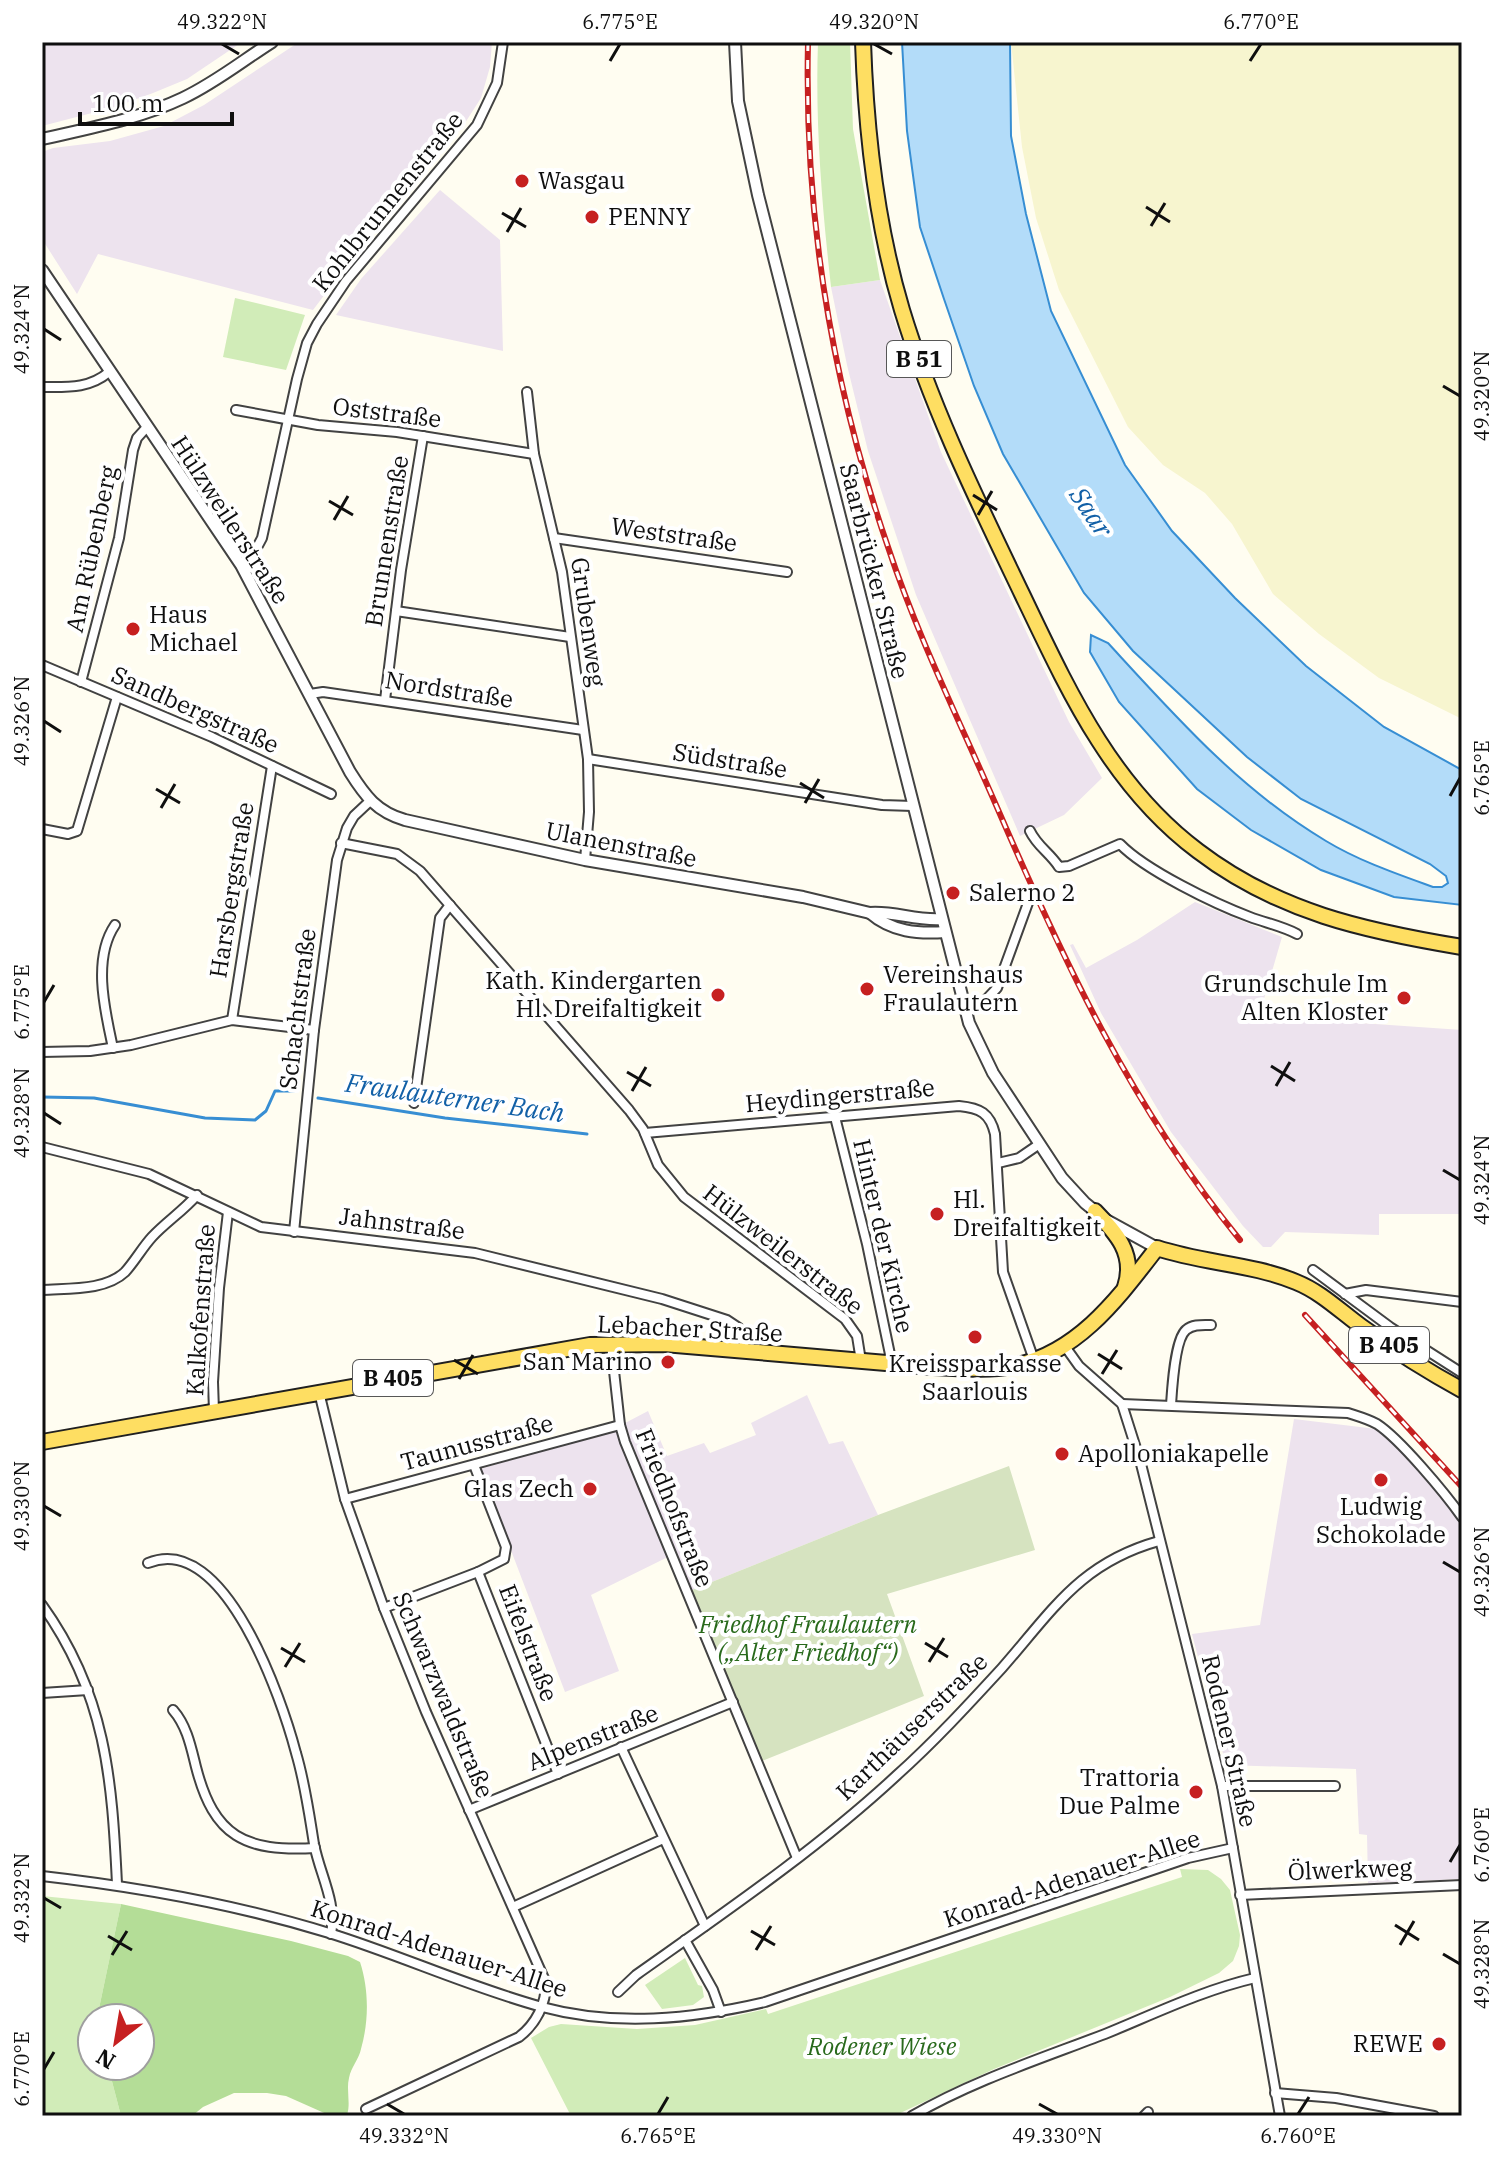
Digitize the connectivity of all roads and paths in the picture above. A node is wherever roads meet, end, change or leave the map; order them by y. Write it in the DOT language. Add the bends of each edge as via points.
graph roads {
  1 [pos="272,42"];
  2 [pos="503,42"];
  3 [pos="735,42"];
  4 [pos="863,42"];
  5 [pos="42,139"];
  6 [pos="42,270"];
  7 [pos="109,372"];
  8 [pos="42,387"];
  9 [pos="527,392"];
  10 [pos="236,410"];
  11 [pos="288,420"];
  12 [pos="147,427"];
  13 [pos="423,436"];
  14 [pos="534,454"];
  15 [pos="554,538"];
  16 [pos="241,565"];
  17 [pos="787,572"];
  18 [pos="396,611"];
  19 [pos="570,637"];
  20 [pos="42,665"];
  21 [pos="81,682"];
  22 [pos="310,694"];
  23 [pos="117,697"];
  24 [pos="385,700"];
  25 [pos="583,730"];
  26 [pos="588,759"];
  27 [pos="272,766"];
  28 [pos="331,794"];
  29 [pos="370,801"];
  30 [pos="913,806"];
  31 [pos="42,829"];
  32 [pos="1030,831"];
  33 [pos="341,843"];
  34 [pos="585,860"];
  35 [pos="1028,903"];
  36 [pos="450,905"];
  37 [pos="870,913"];
  38 [pos="942,919"];
  39 [pos="115,925"];
  40 [pos="945,932"];
  41 [pos="1297,934"];
  42 [pos="1462,947"];
  43 [pos="966,1011"];
  44 [pos="232,1020"];
  45 [pos="314,1030"];
  46 [pos="113,1048"];
  47 [pos="42,1052"];
  48 [pos="414,1103"];
  49 [pos="835,1117"];
  50 [pos="645,1133"];
  51 [pos="1038,1145"];
  52 [pos="42,1147"];
  53 [pos="998,1163"];
  54 [pos="197,1195"];
  55 [pos="1095,1211"];
  56 [pos="228,1212"];
  57 [pos="294,1232"];
  58 [pos="1157,1248"];
  59 [pos="1313,1270"];
  60 [pos="1125,1289"];
  61 [pos="42,1290"];
  62 [pos="1345,1294"];
  63 [pos="1462,1302"];
  64 [pos="1211,1325"];
  65 [pos="611,1344"];
  66 [pos="1064,1345"];
  67 [pos="746,1351"];
  68 [pos="1034,1360"];
  69 [pos="861,1361"];
  70 [pos="892,1364"];
  71 [pos="1462,1373"];
  72 [pos="1462,1390"];
  73 [pos="319,1391"];
  74 [pos="1122,1404"];
  75 [pos="1171,1405"];
  76 [pos="214,1411"];
  77 [pos="620,1425"];
  78 [pos="42,1442"];
  79 [pos="474,1465"];
  80 [pos="345,1499"];
  81 [pos="1462,1517"];
  82 [pos="1159,1541"];
  83 [pos="148,1563"];
  84 [pos="478,1572"];
  85 [pos="42,1605"];
  86 [pos="384,1608"];
  87 [pos="88,1690"];
  88 [pos="42,1693"];
  89 [pos="733,1702"];
  90 [pos="173,1710"];
  91 [pos="621,1747"];
  92 [pos="558,1774"];
  93 [pos="1222,1786"];
  94 [pos="1335,1786"];
  95 [pos="469,1810"];
  96 [pos="663,1839"];
  97 [pos="315,1848"];
  98 [pos="1233,1848"];
  99 [pos="797,1858"];
  100 [pos="42,1876"];
  101 [pos="117,1884"];
  102 [pos="1462,1885"];
  103 [pos="1240,1895"];
  104 [pos="513,1907"];
  105 [pos="705,1926"];
  106 [pos="331,1934"];
  107 [pos="685,1940"];
  108 [pos="1255,1978"];
  109 [pos="618,1992"];
  110 [pos="542,2007"];
  111 [pos="721,2012"];
  112 [pos="1275,2093"];
  113 [pos="366,2109"];
  114 [pos="1399,2112"];
  115 [pos="912,2116"];
  116 [pos="1280,2116"];
  117 [pos="1434,2116"];
  1 -- 5 [label="street" via="163,107"];
  2 -- 11 [label="street, Kohlbrunnenstraße" via="497,83 477,125 346,281 317,324 302,359"];
  3 -- 30 [label="street, Saarbrücker Straße" via="738,101 758,195"];
  4 -- 42 [label="main road, B 51" via="874,190 916,351 990,526 1098,742 1163,821 1244,882 1355,927"];
  6 -- 7 [label="street, Hülzweilerstraße"];
  7 -- 8 [label="street" via="79,387"];
  7 -- 12 [label="street, Hülzweilerstraße"];
  9 -- 14 [label="street, Grubenweg"];
  10 -- 11 [label="street, Oststraße"];
  11 -- 13 [label="street, Oststraße"];
  11 -- 16 [label="street, Kohlbrunnenstraße" via="262,538"];
  12 -- 16 [label="street, Hülzweilerstraße"];
  12 -- 21 [label="street, Am Rübenberg" via="133,450 114,560"];
  13 -- 14 [label="street, Oststraße"];
  13 -- 18 [label="street, Brunnenstraße"];
  14 -- 15 [label="street, Grubenweg"];
  15 -- 17 [label="street, Weststraße"];
  15 -- 19 [label="street, Grubenweg"];
  16 -- 22 [label="street, Hülzweilerstraße"];
  18 -- 19 [label="street"];
  18 -- 24 [label="street, Brunnenstraße"];
  19 -- 25 [label="street, Grubenweg"];
  20 -- 21 [label="street, Sandbergstraße"];
  21 -- 23 [label="street, Sandbergstraße"];
  22 -- 24 [label="street, Nordstraße"];
  22 -- 29 [label="street, Hülzweilerstraße"];
  23 -- 27 [label="street, Sandbergstraße"];
  23 -- 31 [label="street" via="77,831"];
  24 -- 25 [label="street, Nordstraße"];
  25 -- 26 [label="street, Grubenweg"];
  26 -- 30 [label="street, Südstraße"];
  26 -- 34 [label="street, Grubenweg"];
  27 -- 28 [label="street, Sandbergstraße"];
  27 -- 44 [label="street, Harsbergstraße"];
  29 -- 33 [label="street, Schachtstraße" via="354,816"];
  29 -- 34 [label="street, Ulanenstraße" via="390,816"];
  30 -- 38 [label="street, Saarbrücker Straße"];
  32 -- 41 [label="street" via="1059,867 1120,844 1153,869 1248,917"];
  33 -- 36 [label="street, Hülzweilerstraße" via="405,857"];
  33 -- 45 [label="street, Schachtstraße"];
  34 -- 37 [label="street, Ulanenstraße"];
  35 -- 43 [label="street" via="997,988 980,1006"];
  36 -- 48 [label="street" via="440,918"];
  36 -- 50 [label="street, Hülzweilerstraße"];
  37 -- 38 [label="street, Ulanenstraße"];
  37 -- 40 [label="street, Ulanenstraße" via="915,934"];
  38 -- 40 [label="street, Saarbrücker Straße"];
  39 -- 46 [label="street" via="102,976"];
  40 -- 43 [label="street, Saarbrücker Straße"];
  43 -- 51 [label="street, Saarbrücker Straße" via="985,1060"];
  44 -- 45 [label="street"];
  44 -- 46 [label="street"];
  45 -- 57 [label="street, Schachtstraße"];
  46 -- 47 [label="street"];
  49 -- 50 [label="street, Heydingerstraße"];
  49 -- 53 [label="street, Heydingerstraße" via="975,1108 992,1121"];
  49 -- 70 [label="street, Hinter der Kirche"];
  50 -- 69 [label="street, Hülzweilerstraße" via="658,1165 689,1202 845,1319 857,1336"];
  51 -- 53 [label="street" via="1019,1158"];
  51 -- 55 [label="street, Saarbrücker Straße"];
  52 -- 54 [label="street, Jahnstraße" via="149,1174"];
  53 -- 68 [label="street, Heydingerstraße" via="1003,1272"];
  54 -- 56 [label="street, Jahnstraße"];
  54 -- 61 [label="street" via="115,1280"];
  55 -- 58 [label="street, Saarbrücker Straße"];
  55 -- 60 [label="main road" via="1124,1244"];
  56 -- 57 [label="street, Jahnstraße" via="261,1227"];
  56 -- 76 [label="street, Kalkofenstraße"];
  57 -- 67 [label="street, Jahnstraße" via="475,1253 662,1299 727,1320 739,1328"];
  58 -- 60 [label="main road, B 405"];
  58 -- 72 [label="main road, B 405" via="1297,1282"];
  59 -- 62 [label="street"];
  60 -- 66 [label="main road, B 405"];
  62 -- 63 [label="street" via="1366,1290"];
  62 -- 71 [label="street"];
  64 -- 75 [label="street" via="1183,1331"];
  65 -- 67 [label="main road, Lebacher Straße / B 405"];
  65 -- 73 [label="main road, Lebacher Straße / B 405"];
  65 -- 77 [label="street, Friedhofstraße"];
  66 -- 68 [label="main road, Lebacher Straße / B 405"];
  66 -- 74 [label="street" via="1079,1366"];
  67 -- 69 [label="main road, Lebacher Straße / B 405"];
  68 -- 70 [label="main road, Lebacher Straße / B 405" via="978,1369"];
  69 -- 70 [label="main road, Lebacher Straße / B 405"];
  73 -- 76 [label="main road, Lebacher Straße / B 405"];
  73 -- 80 [label="street, Schwarzwaldstraße"];
  74 -- 75 [label="street"];
  74 -- 82 [label="street, Rodener Straße"];
  75 -- 81 [label="street" via="1348,1413 1378,1425"];
  76 -- 78 [label="main road, Lebacher Straße / B 405"];
  77 -- 79 [label="street, Taunusstraße"];
  77 -- 89 [label="street, Friedhofstraße"];
  79 -- 80 [label="street, Taunusstraße"];
  79 -- 84 [label="street" via="506,1547 501,1562"];
  80 -- 86 [label="street, Schwarzwaldstraße"];
  82 -- 93 [label="street, Rodener Straße"];
  82 -- 99 [label="street, Karthäuserstraße" via="1123,1553 1075,1585 927,1747"];
  83 -- 97 [label="street" via="171,1558 197,1569 219,1588 246,1627 293,1743"];
  84 -- 86 [label="street"];
  84 -- 92 [label="street, Eifelstraße"];
  85 -- 87 [label="street"];
  86 -- 95 [label="street, Schwarzwaldstraße"];
  87 -- 88 [label="street"];
  87 -- 101 [label="street" via="108,1767"];
  89 -- 91 [label="street, Alpenstraße"];
  89 -- 99 [label="street, Friedhofstraße"];
  90 -- 97 [label="street" via="185,1728 205,1797 223,1825 258,1845"];
  91 -- 92 [label="street, Alpenstraße"];
  91 -- 96 [label="street"];
  92 -- 95 [label="street, Alpenstraße"];
  93 -- 94 [label="street"];
  93 -- 98 [label="street, Rodener Straße"];
  95 -- 104 [label="street, Schwarzwaldstraße"];
  96 -- 104 [label="street"];
  96 -- 105 [label="street"];
  97 -- 106 [label="street" via="333,1910"];
  98 -- 103 [label="street, Rodener Straße"];
  98 -- 111 [label="street, Konrad-Adenauer-Allee" via="1188,1858 765,2002"];
  99 -- 105 [label="street, Karthäuserstraße"];
  100 -- 101 [label="street, Konrad-Adenauer-Allee"];
  101 -- 106 [label="street, Konrad-Adenauer-Allee"];
  102 -- 103 [label="street, Ölwerkweg"];
  103 -- 108 [label="street, Rodener Straße"];
  104 -- 110 [label="street, Schwarzwaldstraße" via="544,1974"];
  105 -- 107 [label="street, Karthäuserstraße"];
  106 -- 110 [label="street, Konrad-Adenauer-Allee"];
  107 -- 109 [label="street, Karthäuserstraße"];
  107 -- 111 [label="street"];
  108 -- 112 [label="street, Rodener Straße"];
  108 -- 115 [label="street" via="1057,2052"];
  110 -- 111 [label="street, Konrad-Adenauer-Allee" via="635,2018"];
  110 -- 113 [label="street" via="519,2037"];
  112 -- 114 [label="street"];
  112 -- 116 [label="street, Rodener Straße"];
  114 -- 117 [label="street"];
}
